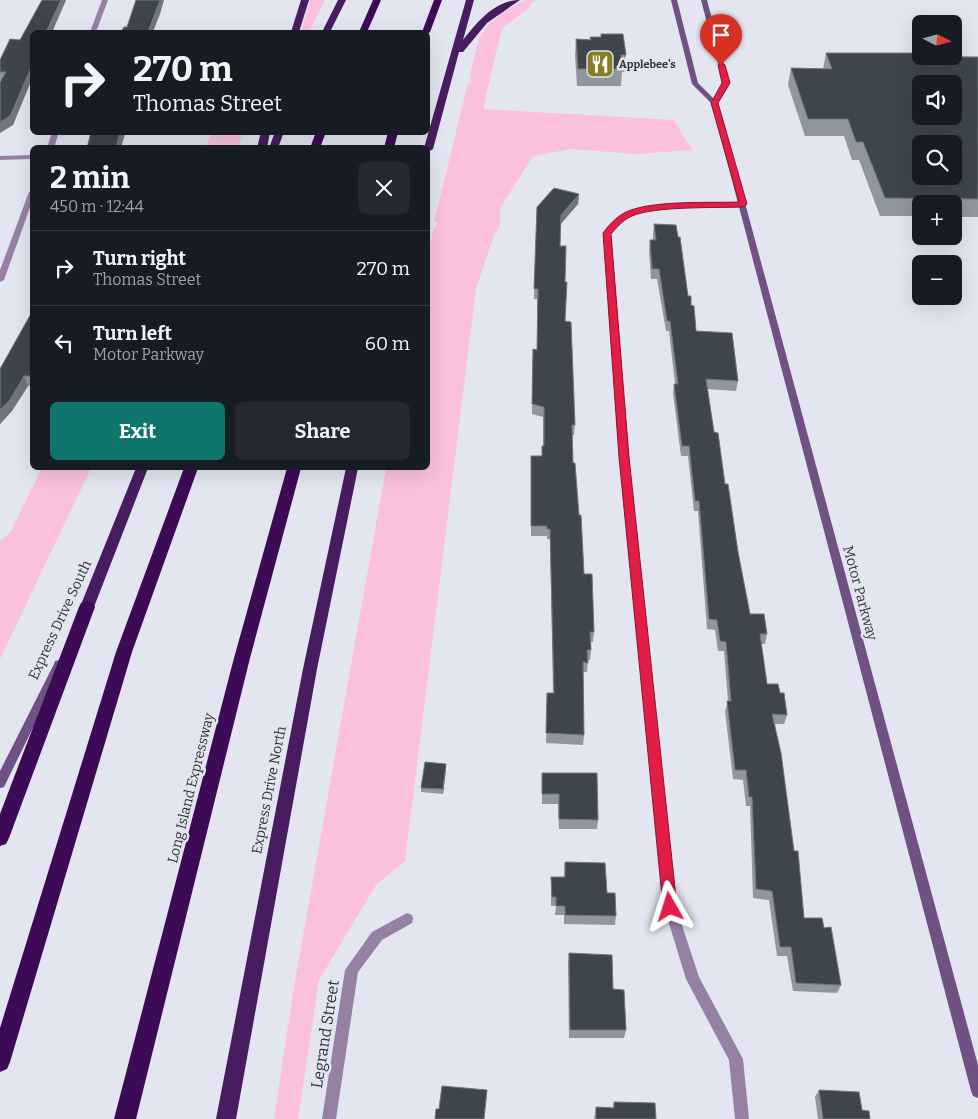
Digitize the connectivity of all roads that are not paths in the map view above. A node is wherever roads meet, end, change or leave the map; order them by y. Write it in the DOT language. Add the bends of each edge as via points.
graph roads {
  1 [pos="105,0"];
  2 [pos="305,0"];
  3 [pos="342,0"];
  4 [pos="377,0"];
  5 [pos="438,0"];
  6 [pos="470,0"];
  7 [pos="516,0"];
  8 [pos="674,0"];
  9 [pos="704,0"];
  10 [pos="94,30"];
  11 [pos="296,30"];
  12 [pos="327,30"];
  13 [pos="364,30"];
  14 [pos="427,30"];
  15 [pos="452,63"];
  16 [pos="715,103"];
  17 [pos="429,145"];
  18 [pos="30,157"];
  19 [pos="0,158"];
  20 [pos="30,199"];
  21 [pos="743,204"];
  22 [pos="0,280"];
  23 [pos="141,470"];
  24 [pos="190,470"];
  25 [pos="293,470"];
  26 [pos="352,470"];
  27 [pos="87,607"];
  28 [pos="0,782"];
  29 [pos="0,838"];
  30 [pos="407,919"];
  31 [pos="0,1062"];
  32 [pos="978,1091"];
  33 [pos="125,1119"];
  34 [pos="226,1119"];
  35 [pos="329,1119"];
  36 [pos="742,1119"];
  1 -- 10 [label="street"];
  2 -- 11 [label="highway"];
  3 -- 12 [label="highway"];
  4 -- 13 [label="highway"];
  5 -- 14 [label="highway"];
  6 -- 15 [label="highway"];
  7 -- 15 [label="highway" via="478,25"];
  8 -- 16 [label="main road" via="694,84"];
  9 -- 16 [label="main road" via="726,83"];
  15 -- 17 [label="highway"];
  16 -- 21 [label="main road, Motor Parkway"];
  18 -- 19 [label="street"];
  20 -- 22 [label="street"];
  21 -- 32 [label="main road, Motor Parkway"];
  21 -- 36 [label="street" via="655,208 629,214 607,233 624,457 670,907 693,979 736,1059"];
  23 -- 27 [label="highway, Express Drive South"];
  24 -- 31 [label="highway" via="124,652"];
  25 -- 33 [label="highway, Long Island Expressway" via="242,658"];
  26 -- 34 [label="highway, Express Drive North" via="310,668"];
  27 -- 28 [label="main road, Express Drive South"];
  27 -- 29 [label="highway"];
  30 -- 35 [label="street, Legrand Street" via="376,936 352,970"];
}
